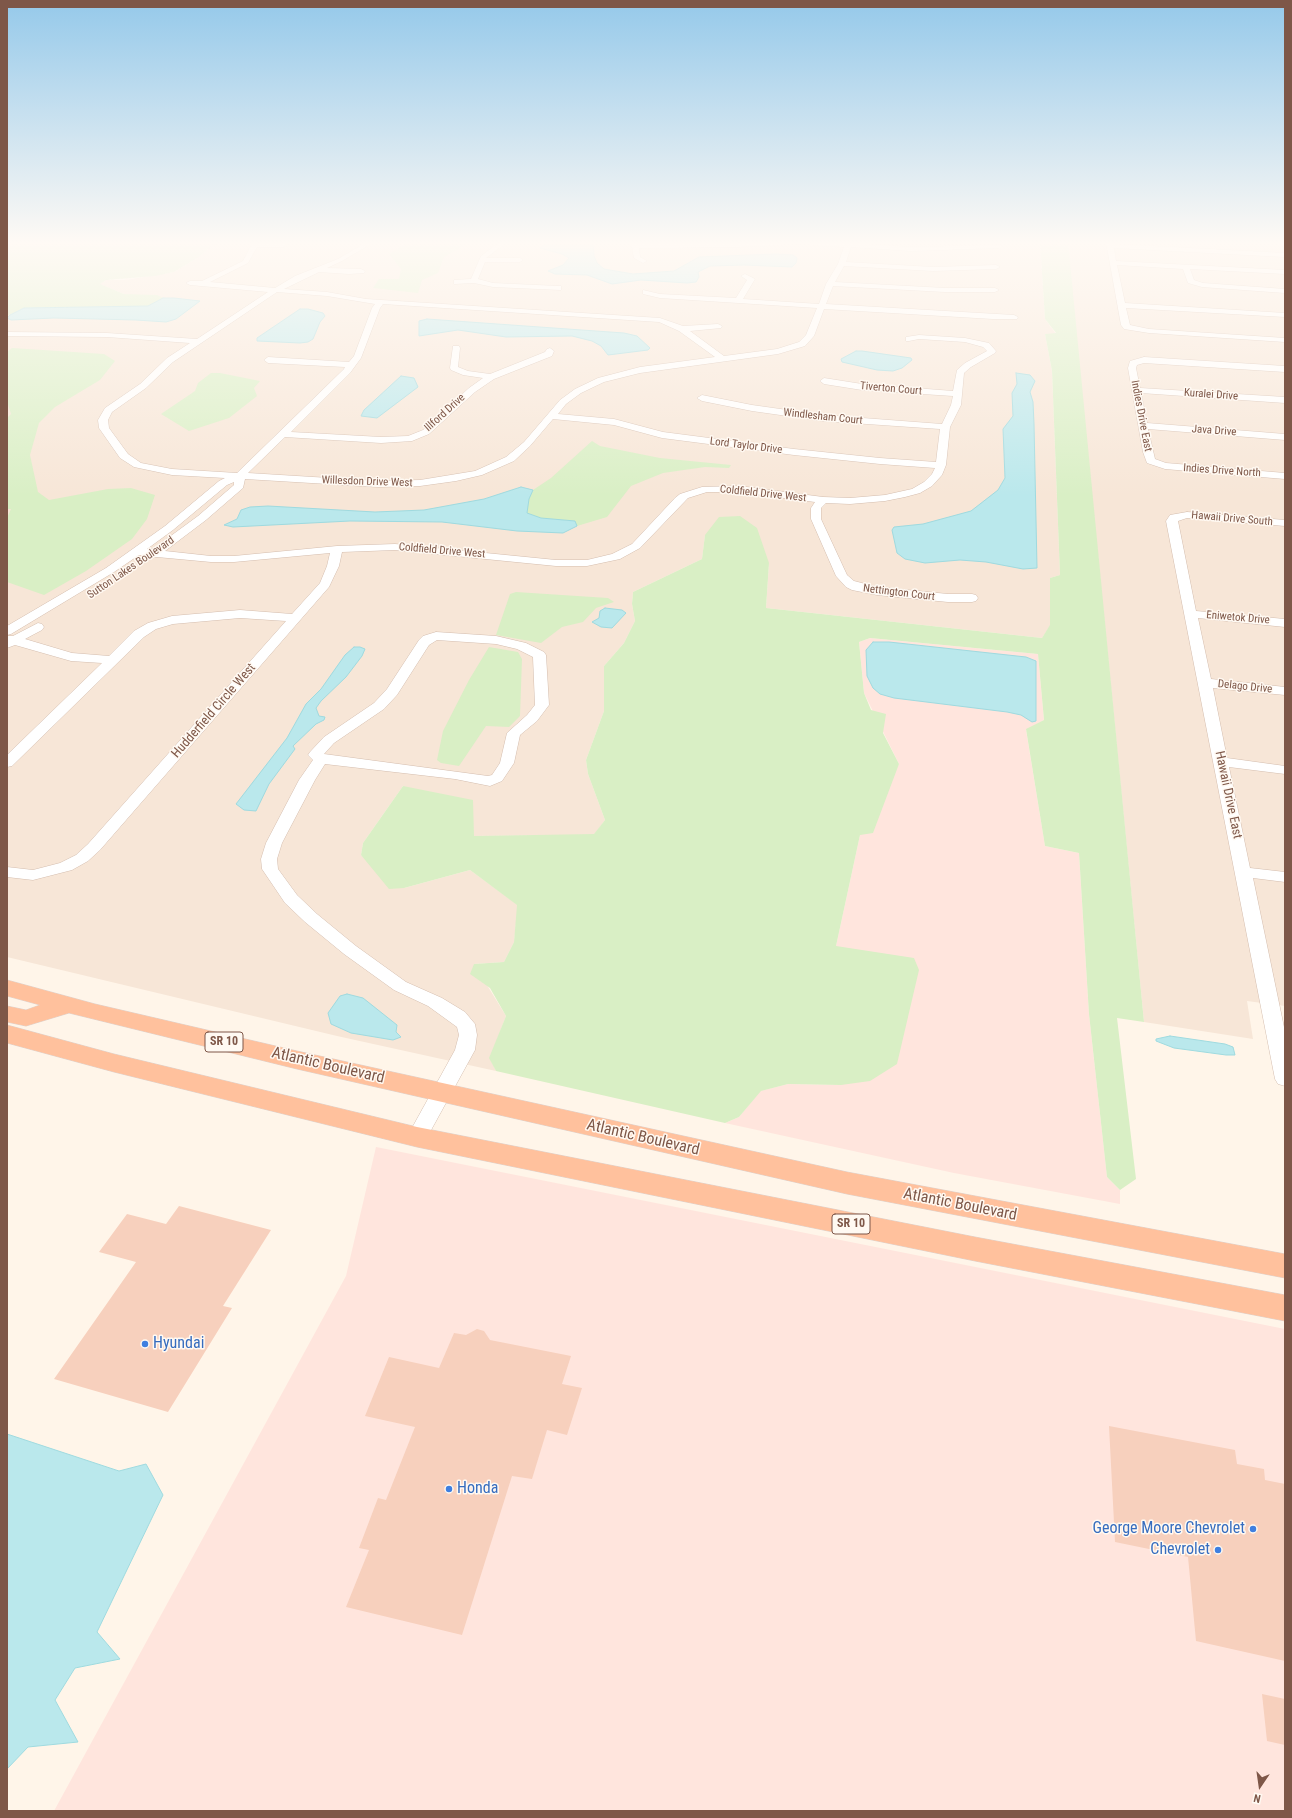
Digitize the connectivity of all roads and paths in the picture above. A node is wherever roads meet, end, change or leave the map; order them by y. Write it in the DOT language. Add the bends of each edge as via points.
graph roads {
  1 [pos="219,327"];
  2 [pos="369,327"];
  3 [pos="677,327"];
  4 [pos="708,327"];
  5 [pos="814,327"];
  6 [pos="1128,327"];
  7 [pos="682,329"];
  8 [pos="7,334"];
  9 [pos="909,339"];
  10 [pos="1285,340"];
  11 [pos="197,341"];
  12 [pos="456,348"];
  13 [pos="550,351"];
  14 [pos="722,358"];
  15 [pos="268,360"];
  16 [pos="351,365"];
  17 [pos="1285,369"];
  18 [pos="491,377"];
  19 [pos="824,381"];
  20 [pos="1136,390"];
  21 [pos="958,394"];
  22 [pos="702,398"];
  23 [pos="1285,400"];
  24 [pos="552,416"];
  25 [pos="1143,426"];
  26 [pos="945,427"];
  27 [pos="283,434"];
  28 [pos="1285,437"];
  29 [pos="1159,464"];
  30 [pos="941,466"];
  31 [pos="240,475"];
  32 [pos="1285,476"];
  33 [pos="823,500"];
  34 [pos="1180,516"];
  35 [pos="1285,523"];
  36 [pos="337,548"];
  37 [pos="138,551"];
  38 [pos="156,553"];
  39 [pos="101,589"];
  40 [pos="972,598"];
  41 [pos="1190,614"];
  42 [pos="295,618"];
  43 [pos="49,620"];
  44 [pos="1285,623"];
  45 [pos="9,638"];
  46 [pos="113,660"];
  47 [pos="1206,683"];
  48 [pos="1285,691"];
  49 [pos="321,759"];
  50 [pos="1221,762"];
  51 [pos="7,763"];
  52 [pos="1285,770"];
  53 [pos="7,872"];
  54 [pos="1244,872"];
  55 [pos="1285,877"];
  56 [pos="7,988"];
  57 [pos="67,1005"];
  58 [pos="7,1014"];
  59 [pos="1279,1020"];
  60 [pos="7,1034"];
  61 [pos="1285,1079"];
  62 [pos="442,1092"];
  63 [pos="417,1136"];
  64 [pos="1285,1266"];
  65 [pos="1285,1308"];
  1 -- 11 [label="street, Willesdon Drive West"];
  2 -- 16 [label="street, Sutton Lakes Boulevard" via="358,356"];
  3 -- 7 [label="street"];
  4 -- 7 [label="street"];
  5 -- 14 [label="street, Willesdon Drive West" via="810,336 802,344 778,351"];
  6 -- 10 [label="street" via="1145,331"];
  7 -- 14 [label="street"];
  8 -- 11 [label="street" via="107,335"];
  9 -- 21 [label="street, Coldfield Drive West" via="919,337 966,340 990,348 992,351 960,372"];
  11 -- 31 [label="street, Willesdon Drive West" via="108,410 103,420 104,428 124,456 138,465 172,472"];
  12 -- 18 [label="street" via="454,368 466,373"];
  13 -- 18 [label="street, Illford Drive" via="549,354"];
  14 -- 24 [label="street, Willesdon Drive West" via="640,370 601,380 578,391 563,402"];
  15 -- 16 [label="street"];
  16 -- 27 [label="street, Sutton Lakes Boulevard"];
  17 -- 20 [label="street, Indies Drive East" via="1144,360 1133,363"];
  18 -- 27 [label="street, Illford Drive" via="472,390 426,432 410,439 382,440"];
  19 -- 21 [label="street, Tiverton Court" via="862,387"];
  20 -- 23 [label="street, Kuralei Drive"];
  20 -- 25 [label="street, Indies Drive East"];
  21 -- 26 [label="street, Coldfield Drive West" via="956,405"];
  22 -- 26 [label="street, Windlesham Court" via="823,418"];
  24 -- 30 [label="street, Lord Taylor Drive" via="614,422 662,435 786,451"];
  24 -- 31 [label="street, Willesdon Drive West" via="510,459 478,473 456,478 420,483 378,484"];
  25 -- 28 [label="street, Java Drive"];
  25 -- 29 [label="street, Indies Drive East" via="1149,458"];
  26 -- 30 [label="street, Coldfield Drive West"];
  27 -- 31 [label="street, Sutton Lakes Boulevard"];
  29 -- 32 [label="street, Indies Drive North" via="1176,468"];
  30 -- 33 [label="street, Coldfield Drive West" via="934,479 916,491 868,500"];
  31 -- 37 [label="street, Sutton Lakes Boulevard" via="223,483 194,509"];
  31 -- 38 [label="street, Sutton Lakes Boulevard" via="239,486"];
  33 -- 36 [label="street, Coldfield Drive West" via="727,488 694,492 679,500 636,546 616,557 587,563 556,563 401,547"];
  33 -- 40 [label="street, Nettington Court" via="816,508 816,519 842,576 850,584 877,591"];
  34 -- 35 [label="street, Hawaii Drive South"];
  34 -- 41 [label="street, Hawaii Drive East" via="1174,517 1172,521"];
  36 -- 38 [label="street, Coldfield Drive West" via="234,559"];
  36 -- 42 [label="street, Hudderfield Circle West" via="325,584"];
  37 -- 38 [label="street, Coldfield Drive West"];
  37 -- 45 [label="street, Sutton Lakes Boulevard"];
  38 -- 39 [label="street, Sutton Lakes Boulevard"];
  41 -- 44 [label="street, Eniwetok Drive"];
  41 -- 47 [label="street, Hawaii Drive East"];
  42 -- 46 [label="street" via="240,614 172,620 144,631"];
  42 -- 53 [label="street, Hudderfield Circle West" via="113,828 82,858 66,867 33,875"];
  43 -- 45 [label="street"];
  45 -- 46 [label="street" via="71,657"];
  46 -- 51 [label="street"];
  47 -- 48 [label="street, Delago Drive"];
  47 -- 50 [label="street, Hawaii Drive East"];
  49 -- 49 [label="street" via="490,781 497,778 507,763 514,733 532,718 542,705 539,655 521,646 496,640 448,636 428,639 392,692 379,706 329,740 316,755"];
  49 -- 62 [label="street" via="307,780 274,844 269,859 270,869 291,899 350,950 400,986 435,1002 466,1024 468,1035 465,1050"];
  50 -- 52 [label="street"];
  50 -- 54 [label="street, Hawaii Drive East"];
  54 -- 55 [label="street"];
  54 -- 59 [label="street, Hawaii Drive East"];
  56 -- 57 [label="highway, Atlantic Boulevard / SR 10"];
  57 -- 58 [label="highway" via="26,1018"];
  57 -- 62 [label="highway, Atlantic Boulevard / SR 10"];
  59 -- 61 [label="street, Hawaii Drive East"];
  60 -- 63 [label="highway, SR 10" via="121,1065"];
  62 -- 63 [label="street"];
  62 -- 64 [label="highway, Atlantic Boulevard / SR 10" via="847,1183"];
  63 -- 65 [label="highway, SR 10"];
}
